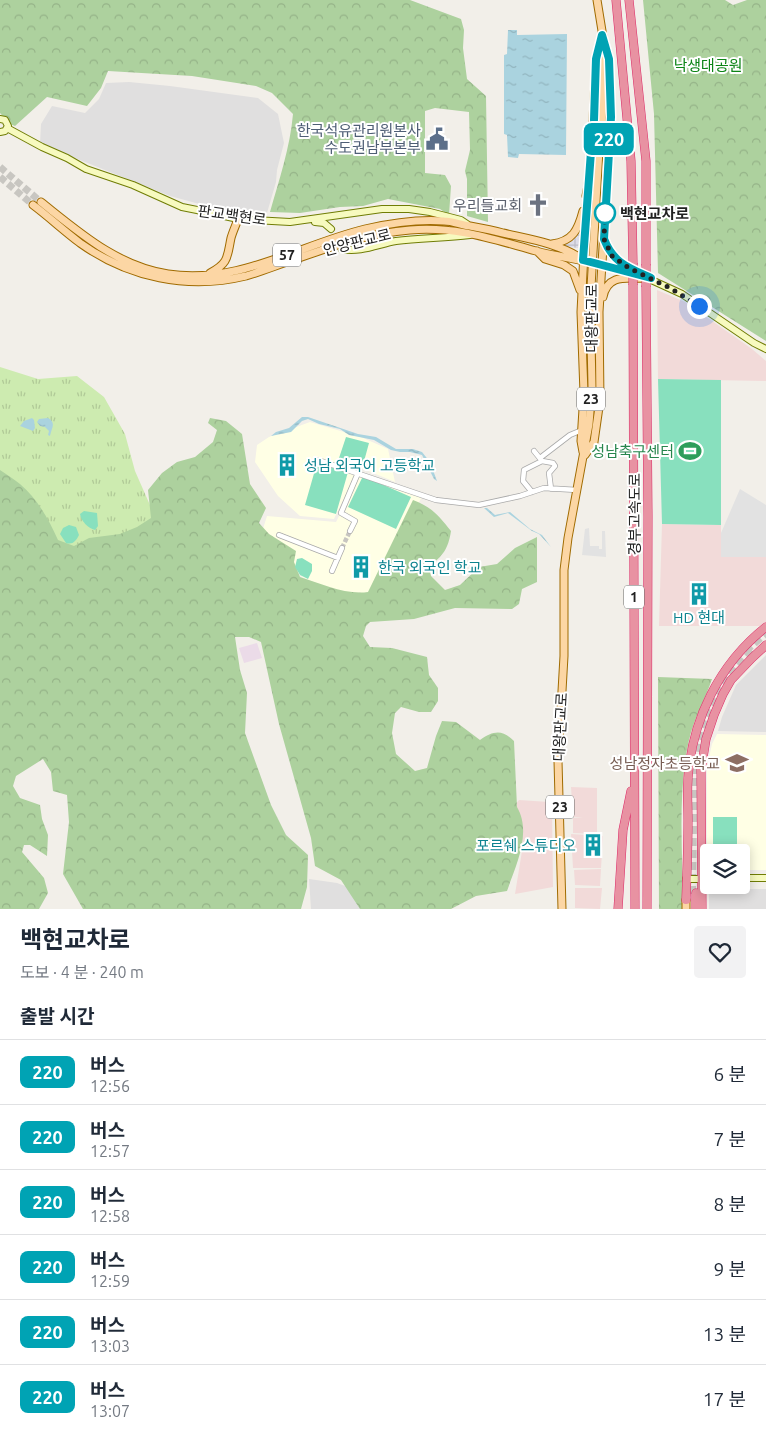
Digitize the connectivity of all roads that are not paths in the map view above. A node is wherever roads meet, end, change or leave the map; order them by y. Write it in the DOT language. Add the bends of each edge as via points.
graph roads {
  1 [pos="597,0"];
  2 [pos="616,0"];
  3 [pos="629,0"];
  4 [pos="602,35"];
  5 [pos="0,119"];
  6 [pos="7,128"];
  7 [pos="0,132"];
  8 [pos="587,193"];
  9 [pos="41,202"];
  10 [pos="33,205"];
  11 [pos="334,216"];
  12 [pos="238,219"];
  13 [pos="304,222"];
  14 [pos="470,226"];
  15 [pos="477,234"];
  16 [pos="604,239"];
  17 [pos="549,244"];
  18 [pos="342,249"];
  19 [pos="537,251"];
  20 [pos="583,260"];
  21 [pos="602,266"];
  22 [pos="207,275"];
  23 [pos="651,278"];
  24 [pos="581,312"];
  25 [pos="599,312"];
  26 [pos="766,349"];
  27 [pos="582,430"];
  28 [pos="534,451"];
  29 [pos="584,457"];
  30 [pos="318,460"];
  31 [pos="541,460"];
  32 [pos="358,472"];
  33 [pos="551,489"];
  34 [pos="577,490"];
  35 [pos="532,492"];
  36 [pos="350,531"];
  37 [pos="279,535"];
  38 [pos="342,548"];
  39 [pos="338,558"];
  40 [pos="332,571"];
  41 [pos="766,627"];
  42 [pos="766,645"];
  43 [pos="635,774"];
  44 [pos="704,844"];
  45 [pos="750,878"];
  46 [pos="766,878"];
  47 [pos="686,879"];
  48 [pos="700,879"];
  49 [pos="704,894"];
  50 [pos="686,900"];
  51 [pos="562,909"];
  52 [pos="618,909"];
  53 [pos="635,909"];
  54 [pos="647,909"];
  55 [pos="686,909"];
  56 [pos="692,909"];
  57 [pos="696,909"];
  58 [pos="702,909"];
  1 -- 4 [label="main road, 대왕판교로 / 23"];
  2 -- 43 [label="highway, 경부고속도로 / 1, bridge" via="631,161"];
  3 -- 54 [label="highway, 경부고속도로 / 1, bridge" via="646,161"];
  4 -- 8 [label="main road" via="596,59"];
  4 -- 16 [label="main road, 대왕판교로" via="609,59 611,117"];
  4 -- 29 [label="main road, 대왕판교로 / 23, bridge" via="604,71 591,287 591,401"];
  5 -- 6 [label="street" via="6,122"];
  6 -- 7 [label="street"];
  6 -- 12 [label="street, 판교백현로" via="99,174 134,185 182,207"];
  8 -- 17 [label="main road" via="574,234"];
  8 -- 20 [label="main road, 대왕판교로"];
  9 -- 22 [label="main road, 안양판교로 / 57" via="84,237 121,260 167,274"];
  10 -- 15 [label="main road, 안양판교로 / 57" via="80,243 119,265 166,280 191,282 246,276 367,236 410,230"];
  11 -- 13 [label="street, 판교백현로"];
  11 -- 13 [label="street" via="331,229 324,223"];
  11 -- 14 [label="street, 판교백현로" via="382,209 409,209 461,220"];
  12 -- 13 [label="street, 판교백현로"];
  12 -- 22 [label="main road" via="228,258"];
  14 -- 17 [label="main road, 안양판교로 / 57"];
  14 -- 22 [label="main road, 안양판교로 / 57" via="446,221 410,221 364,230 245,270"];
  15 -- 18 [label="street"];
  15 -- 19 [label="main road, 안양판교로 / 57"];
  16 -- 21 [label="main road, 대왕판교로"];
  16 -- 23 [label="main road" via="612,256"];
  17 -- 20 [label="main road, 안양판교로 / 57" via="568,250"];
  19 -- 20 [label="main road, 안양판교로 / 57"];
  19 -- 24 [label="main road" via="545,259 573,271 580,290"];
  20 -- 21 [label="main road, 안양판교로 / 57"];
  20 -- 24 [label="main road, 대왕판교로"];
  21 -- 23 [label="street"];
  21 -- 25 [label="main road, 대왕판교로"];
  23 -- 25 [label="main road" via="611,281 607,284"];
  23 -- 26 [label="street" via="682,294"];
  24 -- 27 [label="main road, 대왕판교로"];
  25 -- 29 [label="main road, 대왕판교로" via="598,424 594,442"];
  27 -- 29 [label="main road, 대왕판교로"];
  27 -- 31 [label="street" via="570,435"];
  28 -- 31 [label="street"];
  29 -- 34 [label="main road, 대왕판교로 / 23"];
  30 -- 32 [label="street"];
  31 -- 33 [label="street" via="555,466 549,473"];
  31 -- 35 [label="street" via="524,470 524,481"];
  32 -- 35 [label="street" via="436,500 480,506"];
  32 -- 36 [label="street" via="341,513 354,522"];
  33 -- 34 [label="street"];
  33 -- 35 [label="street"];
  34 -- 51 [label="main road, 대왕판교로 / 23" via="564,570 564,656 558,761"];
  37 -- 39 [label="street"];
  38 -- 39 [label="street"];
  39 -- 40 [label="street"];
  41 -- 47 [label="highway" via="742,648 724,672 704,706 697,726 688,778"];
  42 -- 44 [label="highway" via="731,680 706,739 701,770"];
  43 -- 52 [label="highway" via="623,830"];
  43 -- 53 [label="highway, 경부고속도로 / 1"];
  45 -- 46 [label="street"];
  47 -- 48 [label="street"];
  47 -- 50 [label="highway"];
  49 -- 58 [label="highway"];
  50 -- 55 [label="main road"];
  56 -- 57 [label="highway" via="694,893"];
}
